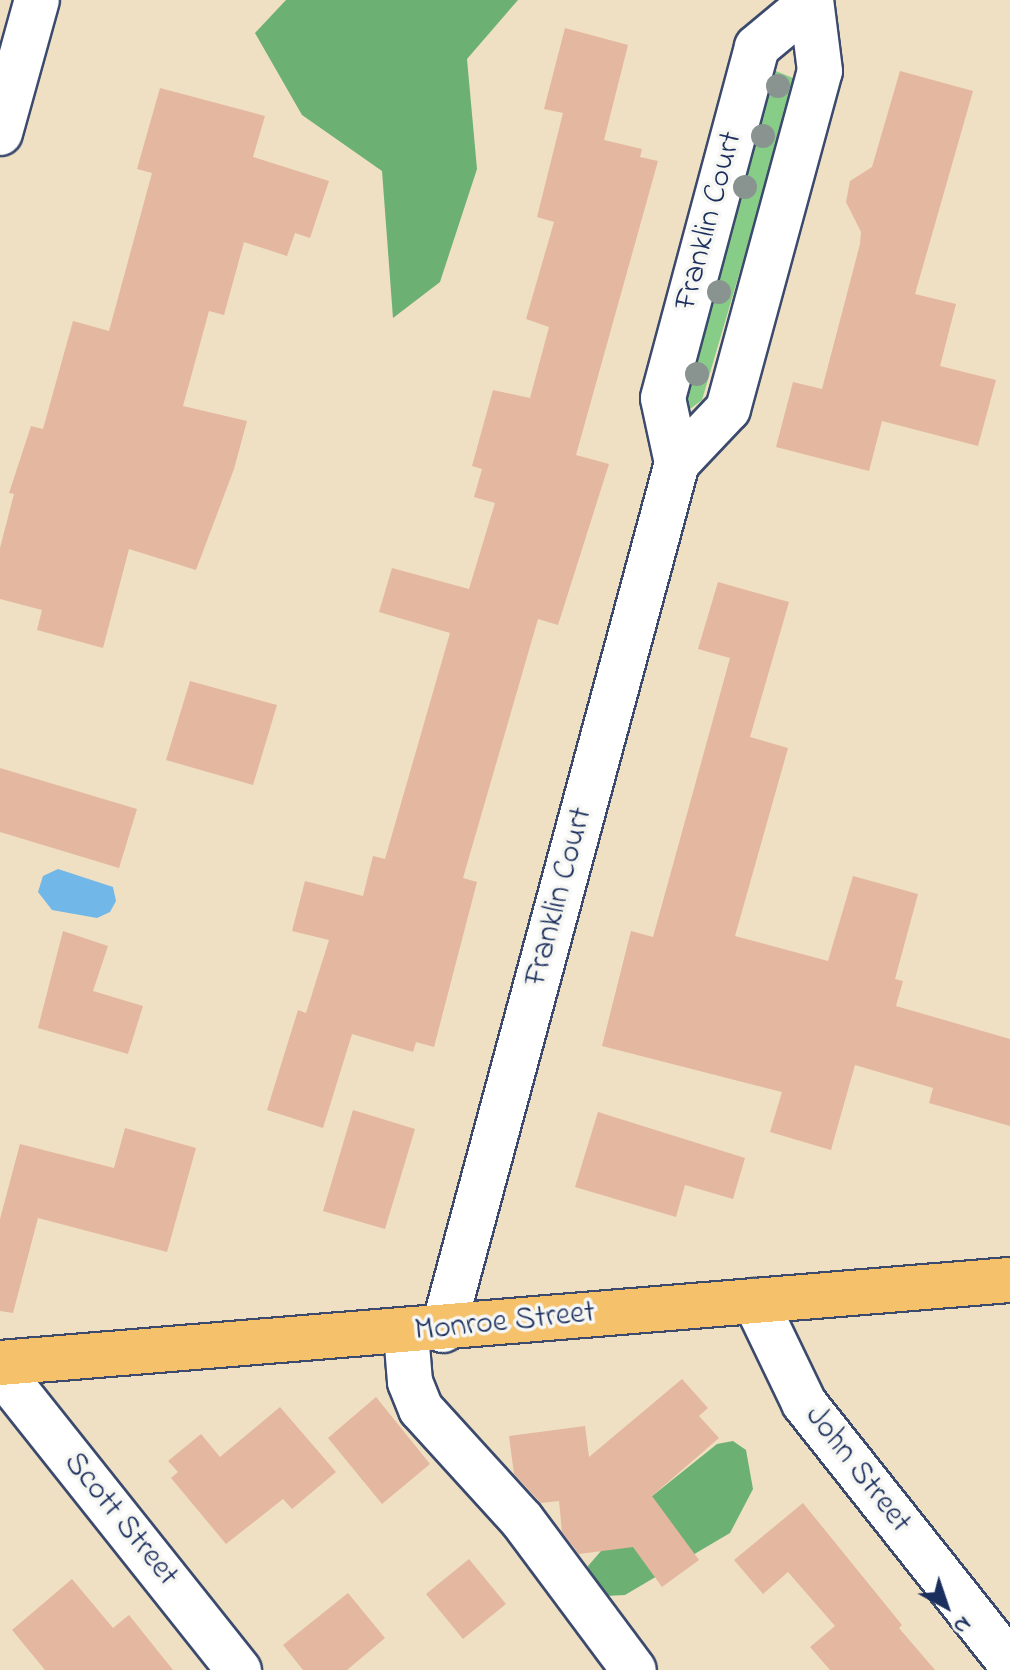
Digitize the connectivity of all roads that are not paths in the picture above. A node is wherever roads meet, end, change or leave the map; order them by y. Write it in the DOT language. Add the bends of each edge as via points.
graph roads {
  1 [pos="37,0"];
  2 [pos="810,2"];
  3 [pos="0,133"];
  4 [pos="677,463"];
  5 [pos="1010,1280"];
  6 [pos="755,1301"];
  7 [pos="425,1331"];
  8 [pos="0,1363"];
  9 [pos="0,1370"];
  10 [pos="1010,1663"];
  11 [pos="239,1670"];
  12 [pos="634,1670"];
  1 -- 3 [label="street"];
  2 -- 4 [label="street, Franklin Court" via="820,71 728,409"];
  2 -- 4 [label="street, Franklin Court" via="757,47 663,398"];
  4 -- 7 [label="street, Franklin Court"];
  5 -- 6 [label="main road, Monroe Street"];
  6 -- 7 [label="main road, Monroe Street"];
  6 -- 10 [label="street, John Street" via="804,1403"];
  7 -- 8 [label="main road, Monroe Street"];
  7 -- 12 [label="street, Franklin Court" via="410,1382 421,1409 522,1520"];
  9 -- 11 [label="street, Scott Street"];
}
